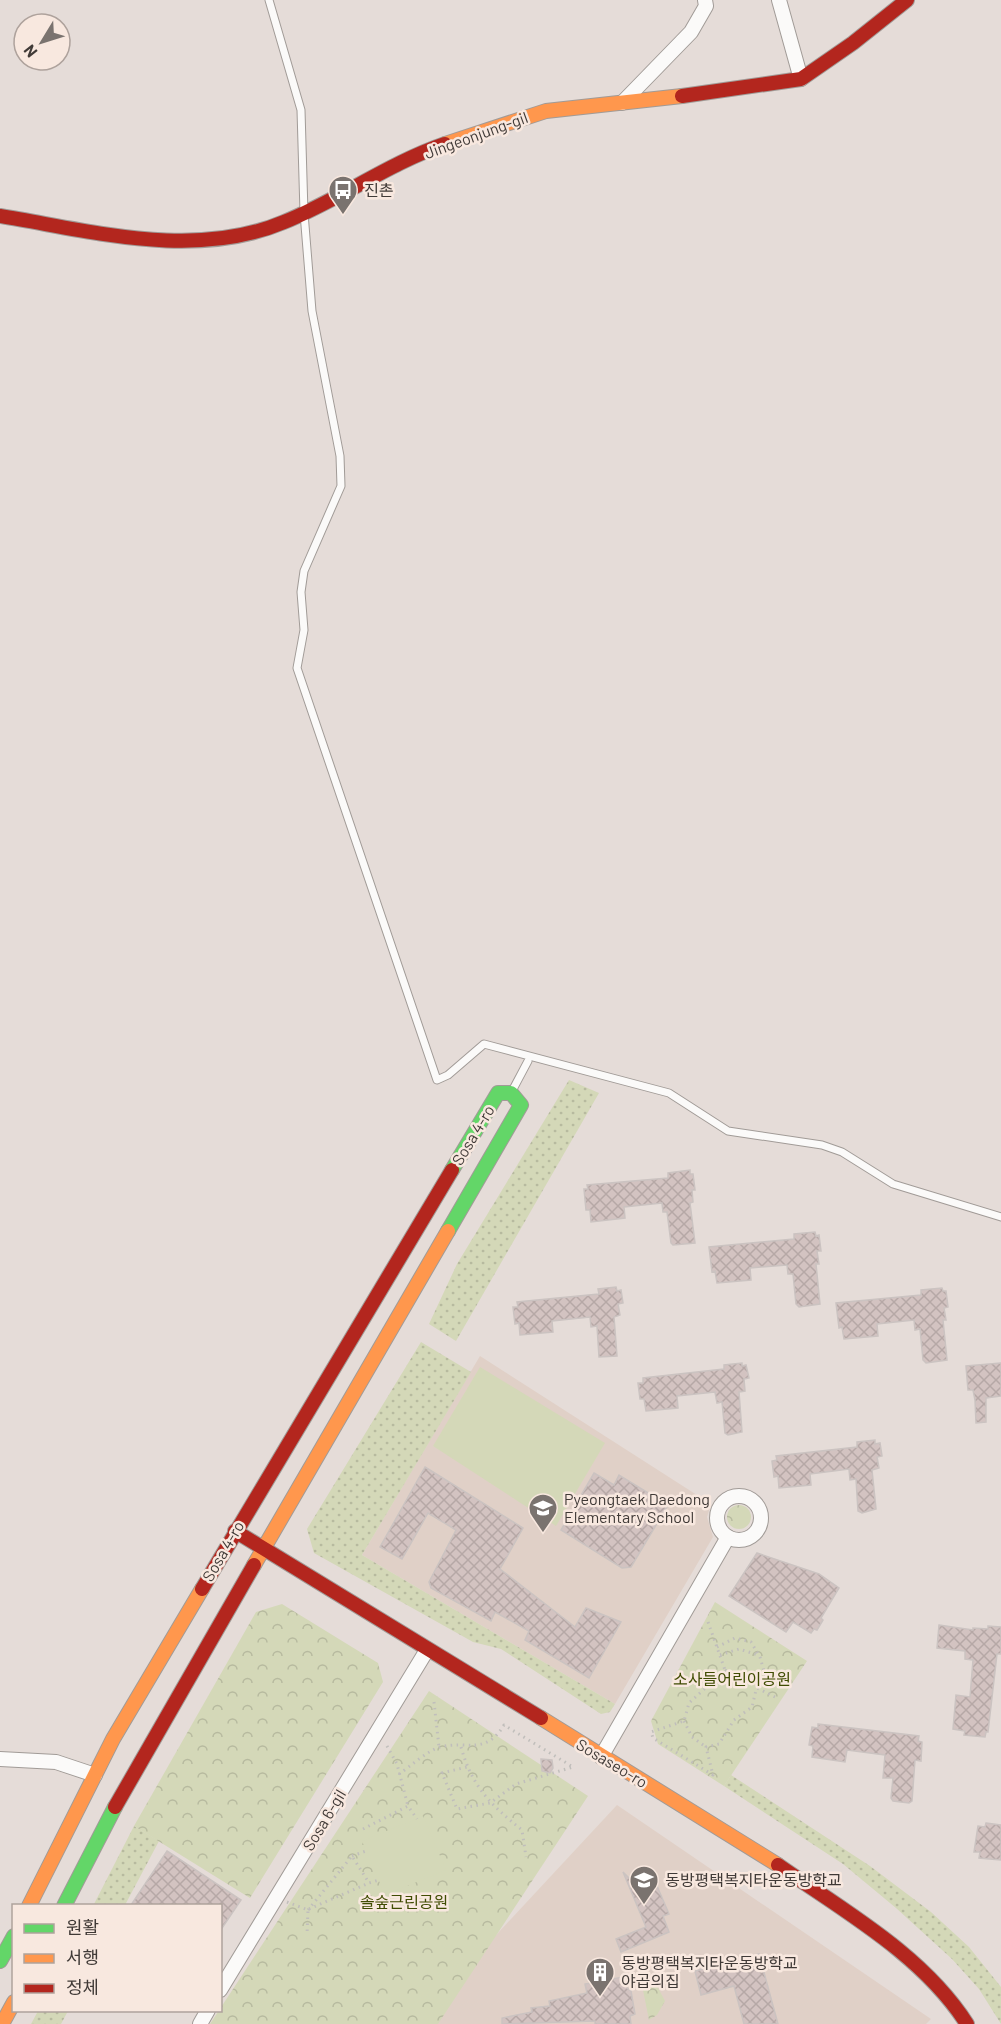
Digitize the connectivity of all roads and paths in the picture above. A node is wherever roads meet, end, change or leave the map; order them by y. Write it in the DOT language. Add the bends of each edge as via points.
graph roads {
  1 [pos="269,0"];
  2 [pos="705,0"];
  3 [pos="778,0"];
  4 [pos="907,0"];
  5 [pos="801,79"];
  6 [pos="622,103"];
  7 [pos="304,213"];
  8 [pos="0,216"];
  9 [pos="528,1060"];
  10 [pos="511,1093"];
  11 [pos="1001,1217"];
  12 [pos="235,1531"];
  13 [pos="729,1537"];
  14 [pos="262,1548"];
  15 [pos="708,1622"];
  16 [pos="717,1647"];
  17 [pos="427,1650"];
  18 [pos="720,1655"];
  19 [pos="758,1655"];
  20 [pos="725,1670"];
  21 [pos="757,1688"];
  22 [pos="779,1699"];
  23 [pos="434,1702"];
  24 [pos="684,1720"];
  25 [pos="387,1746"];
  26 [pos="462,1747"];
  27 [pos="706,1747"];
  28 [pos="439,1748"];
  29 [pos="601,1757"];
  30 [pos="0,1759"];
  31 [pos="467,1767"];
  32 [pos="399,1773"];
  33 [pos="95,1775"];
  34 [pos="490,1803"];
  35 [pos="408,1806"];
  36 [pos="417,1819"];
  37 [pos="363,1829"];
  38 [pos="366,1851"];
  39 [pos="352,1856"];
  40 [pos="526,1857"];
  41 [pos="379,1880"];
  42 [pos="369,1883"];
  43 [pos="283,1900"];
  44 [pos="30,1904"];
  45 [pos="65,1904"];
  46 [pos="308,1910"];
  47 [pos="307,1934"];
  48 [pos="12,1940"];
  49 [pos="0,1961"];
  50 [pos="222,1987"];
  51 [pos="12,2006"];
  52 [pos="2,2024"];
  53 [pos="967,2024"];
  1 -- 7 [label="lane" via="301,111"];
  2 -- 6 [label="street" via="706,6 691,32"];
  3 -- 5 [label="street"];
  4 -- 5 [label="main road, Jingeonjung-gil"];
  5 -- 6 [label="main road, Jingeonjung-gil"];
  6 -- 7 [label="main road, Jingeonjung-gil" via="546,111 434,148"];
  7 -- 8 [label="main road, Jingeonjung-gil" via="283,223 211,241 151,240"];
  7 -- 11 [label="lane" via="312,311 340,456 341,486 304,571 304,630 297,668 436,1080 448,1075 484,1044 669,1093 728,1131 822,1145 842,1152 893,1184"];
  9 -- 10 [label="lane"];
  10 -- 12 [label="main road, Sosa 4-ro" via="498,1093"];
  10 -- 14 [label="main road, Sosa 4-ro" via="521,1105"];
  12 -- 14 [label="main road, Sosaseo-ro"];
  12 -- 33 [label="main road, Sosa 4-ro"];
  13 -- 29 [label="street"];
  14 -- 17 [label="main road, Sosaseo-ro"];
  14 -- 45 [label="main road, Sosa 4-ro" via="125,1788"];
  15 -- 16 [label="path"];
  16 -- 18 [label="path"];
  16 -- 19 [label="path" via="735,1638 751,1642"];
  17 -- 29 [label="main road, Sosaseo-ro"];
  17 -- 50 [label="street, Sosa 6-gil"];
  18 -- 19 [label="path" via="739,1649"];
  18 -- 20 [label="path"];
  19 -- 21 [label="path" via="766,1678"];
  20 -- 21 [label="path"];
  20 -- 24 [label="path" via="689,1703"];
  21 -- 22 [label="path"];
  21 -- 27 [label="path" via="752,1707 734,1720 718,1744"];
  23 -- 28 [label="path"];
  24 -- 27 [label="path" via="692,1737"];
  24 -- 27 [label="path" via="651,1732 653,1738 713,1775"];
  25 -- 32 [label="path"];
  26 -- 28 [label="path"];
  26 -- 31 [label="path"];
  26 -- 34 [label="path" via="481,1746 504,1725 573,1767 516,1784"];
  28 -- 32 [label="path"];
  29 -- 53 [label="main road, Sosaseo-ro" via="767,1857 862,1923 951,1999"];
  30 -- 33 [label="street" via="56,1762"];
  31 -- 34 [label="path"];
  31 -- 34 [label="path" via="442,1773 457,1809"];
  32 -- 35 [label="path"];
  33 -- 44 [label="main road, Sosa 4-ro"];
  34 -- 40 [label="path" via="522,1830"];
  35 -- 36 [label="path"];
  35 -- 37 [label="path"];
  38 -- 39 [label="path"];
  39 -- 42 [label="path"];
  39 -- 46 [label="path"];
  41 -- 42 [label="path"];
  42 -- 46 [label="path"];
  43 -- 46 [label="path"];
  46 -- 47 [label="path"];
  48 -- 49 [label="main road"];
  51 -- 52 [label="main road"];
}
